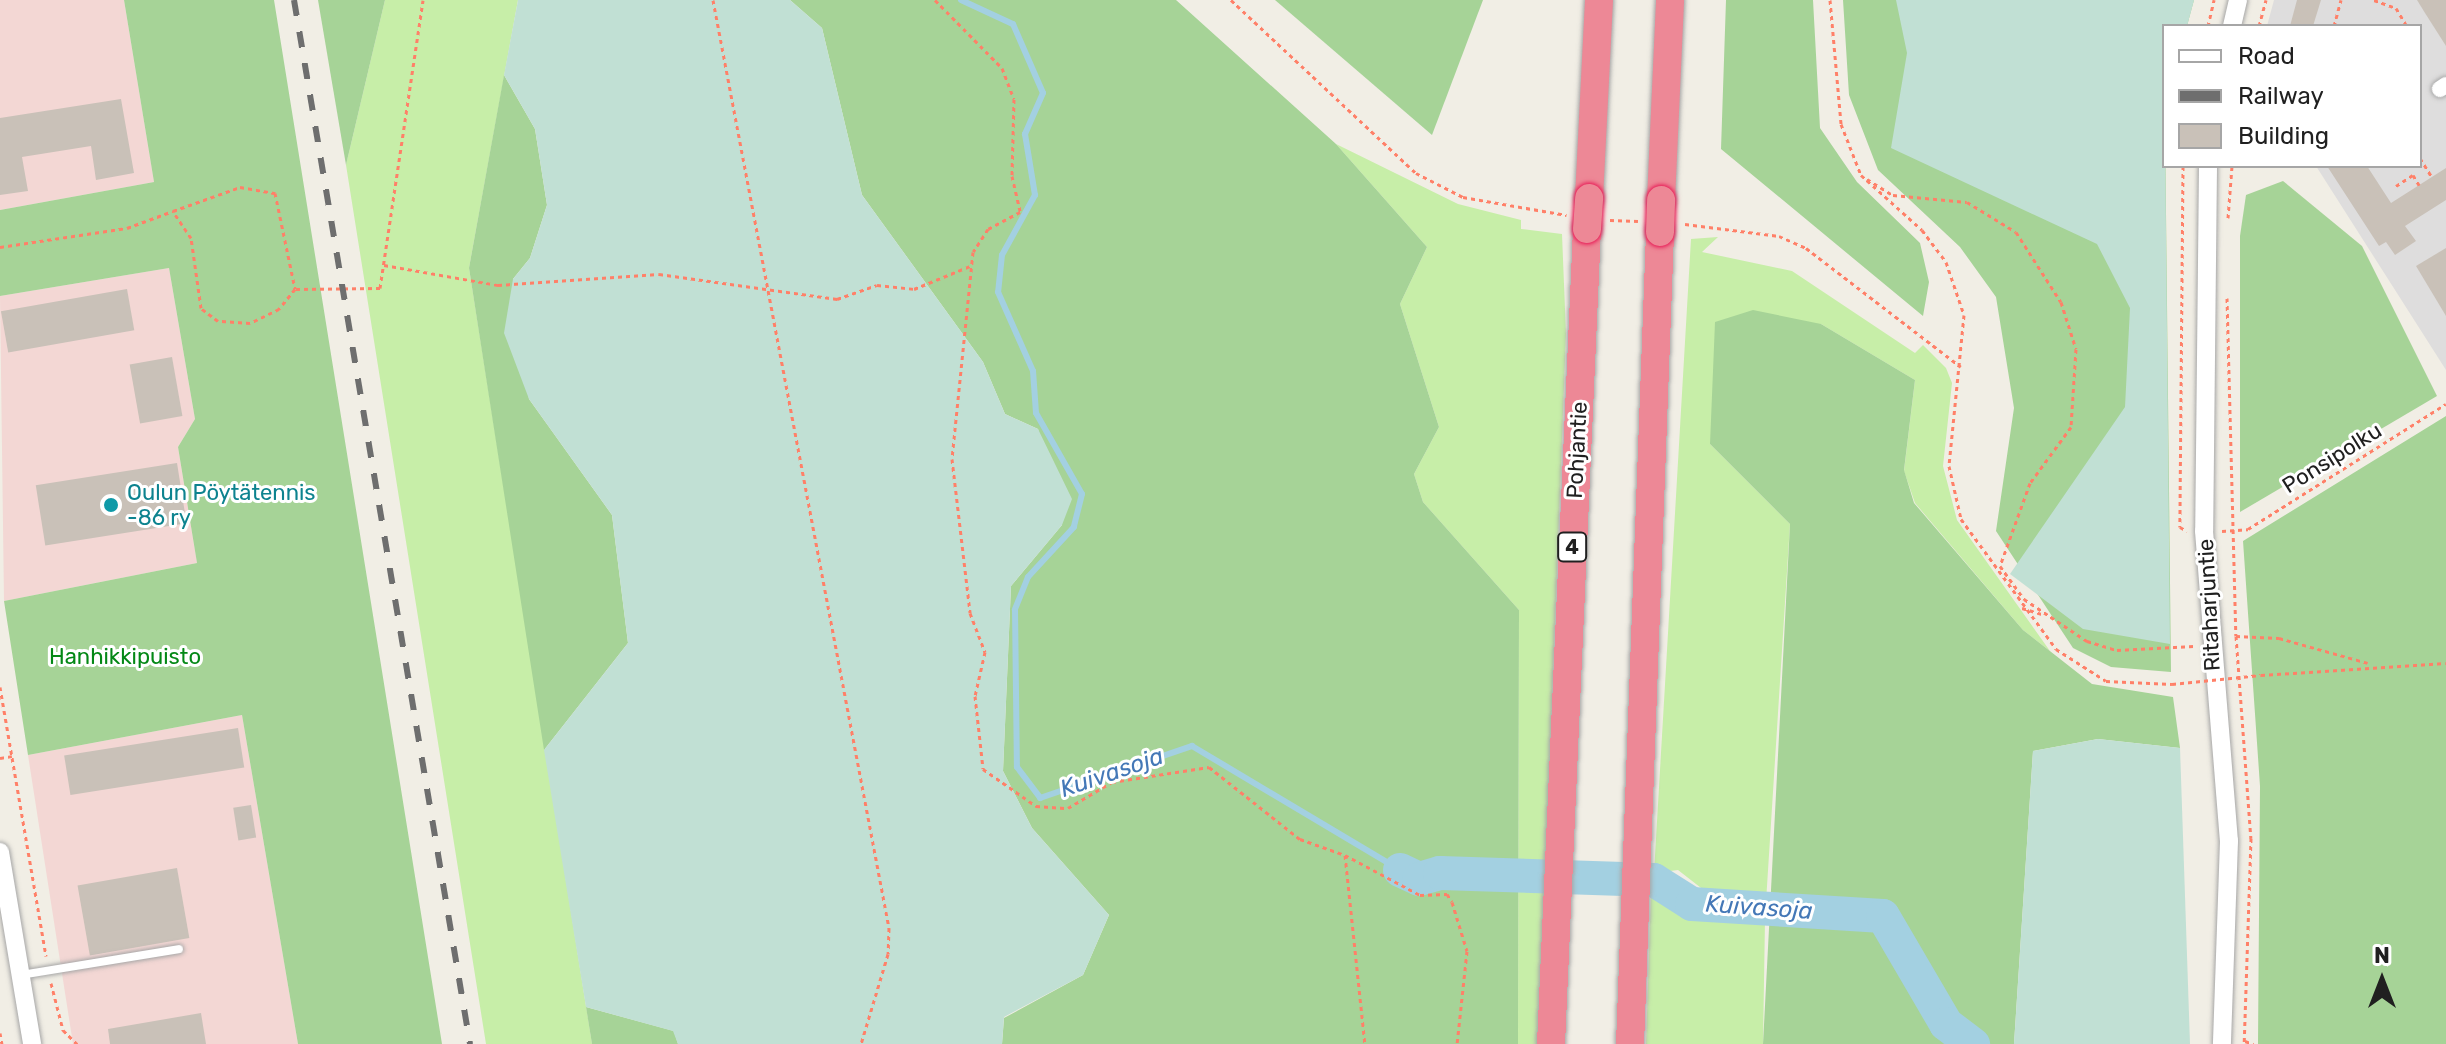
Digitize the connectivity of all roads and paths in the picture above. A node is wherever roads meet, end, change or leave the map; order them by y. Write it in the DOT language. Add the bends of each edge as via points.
graph roads {
  1 [pos="423,0"];
  2 [pos="713,0"];
  3 [pos="935,0"];
  4 [pos="1231,0"];
  5 [pos="1599,0"];
  6 [pos="1670,0"];
  7 [pos="1830,0"];
  8 [pos="2214,0"];
  9 [pos="2238,0"];
  10 [pos="2266,0"];
  11 [pos="2341,0"];
  12 [pos="2374,0"];
  13 [pos="2208,24"];
  14 [pos="2232,24"];
  15 [pos="2260,24"];
  16 [pos="2335,24"];
  17 [pos="2406,24"];
  18 [pos="2422,161"];
  19 [pos="2183,168"];
  20 [pos="2208,168"];
  21 [pos="2232,168"];
  22 [pos="1861,175"];
  23 [pos="2432,177"];
  24 [pos="2419,185"];
  25 [pos="2396,186"];
  26 [pos="173,211"];
  27 [pos="1588,216"];
  28 [pos="1662,219"];
  29 [pos="2228,222"];
  30 [pos="0,247"];
  31 [pos="384,265"];
  32 [pos="972,266"];
  33 [pos="2227,283"];
  34 [pos="295,289"];
  35 [pos="766,291"];
  36 [pos="1961,367"];
  37 [pos="2446,404"];
  38 [pos="2204,531"];
  39 [pos="2232,531"];
  40 [pos="2021,607"];
  41 [pos="2045,616"];
  42 [pos="2236,636"];
  43 [pos="2210,645"];
  44 [pos="2446,663"];
  45 [pos="2370,664"];
  46 [pos="0,687"];
  47 [pos="12,756"];
  48 [pos="0,758"];
  49 [pos="0,852"];
  50 [pos="1345,855"];
  51 [pos="179,949"];
  52 [pos="48,969"];
  53 [pos="20,975"];
  54 [pos="0,1033"];
  55 [pos="2222,1041"];
  56 [pos="2244,1042"];
  57 [pos="2,1044"];
  58 [pos="32,1044"];
  59 [pos="77,1044"];
  60 [pos="861,1044"];
  61 [pos="1365,1044"];
  62 [pos="1457,1044"];
  63 [pos="1551,1044"];
  64 [pos="1630,1044"];
  65 [pos="2253,1044"];
  1 -- 31 [label="path"];
  2 -- 35 [label="path"];
  3 -- 32 [label="path" via="1002,68 1014,99 1012,176 1020,212 988,229"];
  4 -- 27 [label="path" via="1416,173 1463,197"];
  5 -- 27 [label="highway, Pohjantie / 4"];
  6 -- 28 [label="highway"];
  7 -- 22 [label="path" via="1841,124"];
  8 -- 13 [label="path"];
  9 -- 14 [label="street"];
  10 -- 15 [label="path"];
  11 -- 16 [label="path"];
  12 -- 17 [label="path" via="2396,8"];
  18 -- 23 [label="path"];
  19 -- 38 [label="path" via="2180,527"];
  20 -- 38 [label="street, Ritaharjuntie"];
  21 -- 29 [label="path"];
  22 -- 36 [label="path" via="1946,262 1964,315"];
  22 -- 41 [label="path" via="1893,195 1967,202 2004,225 2042,264 2061,302 2076,349 2071,427 2030,483 2000,566"];
  24 -- 25 [label="path" via="2413,175"];
  26 -- 30 [label="path" via="127,228"];
  26 -- 34 [label="path" via="240,187 275,193"];
  26 -- 34 [label="path" via="191,238 201,308 218,321 250,323 279,309"];
  27 -- 28 [label="path"];
  27 -- 63 [label="highway, Pohjantie / 4"];
  28 -- 36 [label="path" via="1779,236 1806,248"];
  28 -- 64 [label="highway" via="1632,862"];
  31 -- 34 [label="path" via="374,293"];
  31 -- 35 [label="path" via="498,285 659,274"];
  32 -- 35 [label="path" via="914,289 877,285 837,299"];
  32 -- 50 [label="path" via="952,459 970,613 985,652 975,696 983,769 1036,806 1068,808 1112,782 1209,767 1300,839"];
  33 -- 39 [label="path"];
  35 -- 60 [label="path" via="889,928 888,954"];
  36 -- 40 [label="path" via="1949,466 1953,493 1987,564"];
  37 -- 39 [label="path, Ponsipolku" via="2248,529"];
  38 -- 39 [label="path"];
  38 -- 43 [label="street, Ritaharjuntie"];
  40 -- 41 [label="path"];
  40 -- 45 [label="path, bridge" via="2056,649 2106,681 2172,684"];
  41 -- 43 [label="path" via="2117,650"];
  42 -- 45 [label="path" via="2301,642"];
  43 -- 55 [label="street, Ritaharjuntie" via="2229,841"];
  44 -- 45 [label="path"];
  46 -- 47 [label="path"];
  47 -- 48 [label="path"];
  47 -- 52 [label="path"];
  49 -- 53 [label="street"];
  50 -- 61 [label="path"];
  50 -- 62 [label="path" via="1420,895 1447,894 1452,902 1467,951"];
  51 -- 52 [label="lane"];
  52 -- 53 [label="lane"];
  52 -- 59 [label="path" via="63,1030"];
  53 -- 58 [label="street"];
  54 -- 57 [label="path"];
  56 -- 65 [label="path"];
}
